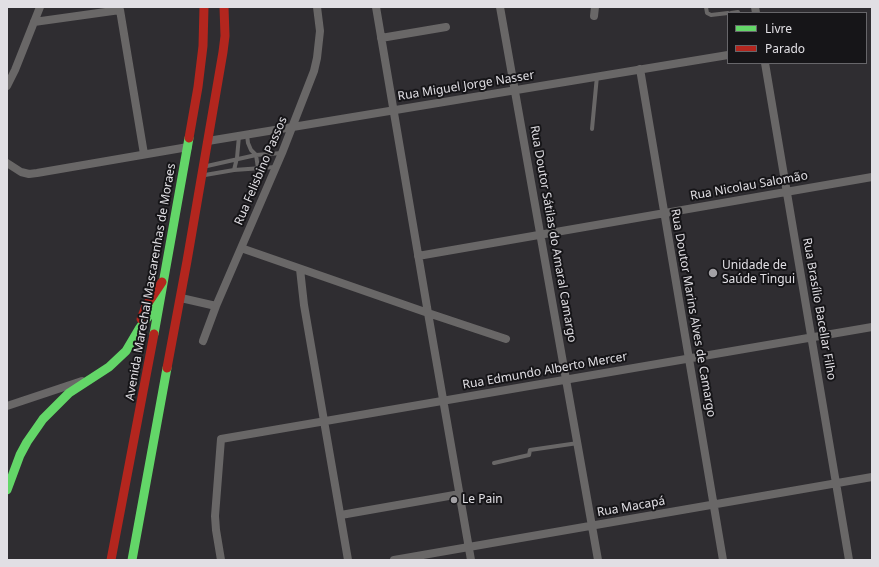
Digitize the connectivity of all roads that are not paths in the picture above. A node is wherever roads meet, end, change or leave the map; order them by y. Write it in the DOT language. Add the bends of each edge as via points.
graph roads {
  1 [pos="40,7"];
  2 [pos="204,7"];
  3 [pos="224,7"];
  4 [pos="318,7"];
  5 [pos="376,7"];
  6 [pos="500,7"];
  7 [pos="706,7"];
  8 [pos="727,14"];
  9 [pos="34,22"];
  10 [pos="446,27"];
  11 [pos="381,38"];
  12 [pos="727,55"];
  13 [pos="765,64"];
  14 [pos="640,69"];
  15 [pos="597,76"];
  16 [pos="7,86"];
  17 [pos="515,90"];
  18 [pos="207,91"];
  19 [pos="394,110"];
  20 [pos="292,127"];
  21 [pos="592,129"];
  22 [pos="243,135"];
  23 [pos="208,141"];
  24 [pos="188,147"];
  25 [pos="282,153"];
  26 [pos="144,154"];
  27 [pos="256,155"];
  28 [pos="186,157"];
  29 [pos="237,158"];
  30 [pos="7,163"];
  31 [pos="276,166"];
  32 [pos="258,168"];
  33 [pos="234,170"];
  34 [pos="203,171"];
  35 [pos="872,177"];
  36 [pos="787,192"];
  37 [pos="664,213"];
  38 [pos="541,235"];
  39 [pos="241,248"];
  40 [pos="418,256"];
  41 [pos="187,261"];
  42 [pos="300,269"];
  43 [pos="164,279"];
  44 [pos="181,298"];
  45 [pos="160,300"];
  46 [pos="216,306"];
  47 [pos="428,313"];
  48 [pos="872,327"];
  49 [pos="139,329"];
  50 [pos="811,337"];
  51 [pos="506,339"];
  52 [pos="203,341"];
  53 [pos="689,359"];
  54 [pos="147,372"];
  55 [pos="91,378"];
  56 [pos="566,380"];
  57 [pos="157,386"];
  58 [pos="443,401"];
  59 [pos="7,406"];
  60 [pos="324,421"];
  61 [pos="578,443"];
  62 [pos="494,463"];
  63 [pos="872,477"];
  64 [pos="836,483"];
  65 [pos="7,490"];
  66 [pos="460,494"];
  67 [pos="713,504"];
  68 [pos="341,515"];
  69 [pos="592,526"];
  70 [pos="469,547"];
  71 [pos="111,560"];
  72 [pos="132,560"];
  73 [pos="221,560"];
  74 [pos="348,560"];
  75 [pos="394,560"];
  76 [pos="471,560"];
  77 [pos="598,560"];
  78 [pos="722,560"];
  79 [pos="849,560"];
  1 -- 9 [label="street"];
  2 -- 18 [label="main road, Avenida Marechal Mascarenhas de Moraes" via="203,46"];
  3 -- 18 [label="main road, Avenida Marechal Mascarenhas de Moraes" via="224,44"];
  4 -- 20 [label="street, Rua Felisbino Passos" via="320,31 317,58"];
  5 -- 11 [label="street"];
  6 -- 17 [label="street, Rua Doutor Sátilas do Amaral Camargo"];
  7 -- 8 [label="lane" via="707,13 711,15"];
  9 -- 16 [label="street"];
  9 -- 26 [label="street" via="120,10"];
  10 -- 11 [label="street"];
  11 -- 19 [label="street"];
  12 -- 14 [label="street, Rua Miguel Jorge Nasser"];
  13 -- 36 [label="street, Rua Brasílio Bacellar Filho"];
  14 -- 15 [label="street, Rua Miguel Jorge Nasser"];
  14 -- 37 [label="street, Rua Doutor Marins Alves de Camargo"];
  15 -- 17 [label="street, Rua Miguel Jorge Nasser"];
  15 -- 21 [label="lane"];
  17 -- 19 [label="street, Rua Miguel Jorge Nasser"];
  17 -- 38 [label="street, Rua Doutor Sátilas do Amaral Camargo"];
  18 -- 23 [label="main road, Avenida Marechal Mascarenhas de Moraes"];
  18 -- 24 [label="main road, Avenida Marechal Mascarenhas de Moraes"];
  19 -- 20 [label="street, Rua Miguel Jorge Nasser"];
  19 -- 40 [label="street"];
  20 -- 22 [label="street, Rua Miguel Jorge Nasser"];
  20 -- 25 [label="street, Rua Felisbino Passos"];
  22 -- 23 [label="street, Rua Miguel Jorge Nasser"];
  22 -- 27 [label="lane"];
  22 -- 29 [label="lane"];
  23 -- 28 [label="main road"];
  23 -- 34 [label="main road, Avenida Marechal Mascarenhas de Moraes"];
  24 -- 26 [label="street"];
  24 -- 28 [label="main road, Avenida Marechal Mascarenhas de Moraes"];
  25 -- 27 [label="lane"];
  25 -- 31 [label="street, Rua Felisbino Passos"];
  26 -- 30 [label="street" via="29,174"];
  27 -- 29 [label="lane"];
  27 -- 32 [label="lane"];
  28 -- 43 [label="main road, Avenida Marechal Mascarenhas de Moraes"];
  29 -- 33 [label="lane"];
  29 -- 34 [label="lane"];
  31 -- 32 [label="lane"];
  31 -- 39 [label="street, Rua Felisbino Passos"];
  32 -- 33 [label="lane"];
  33 -- 34 [label="lane"];
  34 -- 41 [label="main road, Avenida Marechal Mascarenhas de Moraes"];
  35 -- 36 [label="street, Rua Nicolau Salomão"];
  36 -- 37 [label="street, Rua Nicolau Salomão"];
  36 -- 50 [label="street, Rua Brasílio Bacellar Filho"];
  37 -- 38 [label="street, Rua Nicolau Salomão"];
  37 -- 53 [label="street, Rua Doutor Marins Alves de Camargo"];
  38 -- 40 [label="street, Rua Nicolau Salomão"];
  38 -- 56 [label="street, Rua Doutor Sátilas do Amaral Camargo"];
  39 -- 42 [label="street"];
  39 -- 46 [label="street, Rua Felisbino Passos"];
  40 -- 47 [label="street"];
  41 -- 44 [label="main road, Avenida Marechal Mascarenhas de Moraes"];
  41 -- 45 [label="main road"];
  42 -- 47 [label="street"];
  42 -- 60 [label="street"];
  43 -- 45 [label="main road, Avenida Marechal Mascarenhas de Moraes"];
  43 -- 49 [label="main road" via="146,306"];
  44 -- 46 [label="street"];
  44 -- 57 [label="main road, Avenida Marechal Mascarenhas de Moraes"];
  45 -- 49 [label="main road"];
  45 -- 54 [label="main road, Avenida Marechal Mascarenhas de Moraes"];
  46 -- 52 [label="street, Rua Felisbino Passos"];
  47 -- 51 [label="street"];
  47 -- 58 [label="street"];
  48 -- 50 [label="street, Rua Edmundo Alberto Mercer"];
  49 -- 55 [label="main road" via="126,351 109,367"];
  50 -- 53 [label="street, Rua Edmundo Alberto Mercer"];
  50 -- 64 [label="street, Rua Brasílio Bacellar Filho"];
  53 -- 56 [label="street, Rua Edmundo Alberto Mercer"];
  53 -- 67 [label="street, Rua Doutor Marins Alves de Camargo"];
  54 -- 57 [label="main road" via="149,382"];
  54 -- 71 [label="main road, Avenida Marechal Mascarenhas de Moraes"];
  55 -- 59 [label="street"];
  55 -- 65 [label="main road" via="65,397 43,419 23,449"];
  56 -- 58 [label="street, Rua Edmundo Alberto Mercer"];
  56 -- 61 [label="street, Rua Doutor Sátilas do Amaral Camargo"];
  57 -- 72 [label="main road, Avenida Marechal Mascarenhas de Moraes"];
  58 -- 60 [label="street, Rua Edmundo Alberto Mercer"];
  58 -- 66 [label="street"];
  60 -- 68 [label="street"];
  60 -- 73 [label="street, Rua Edmundo Alberto Mercer" via="221,439 215,516"];
  61 -- 62 [label="lane" via="530,450 528,455"];
  61 -- 69 [label="street, Rua Doutor Sátilas do Amaral Camargo"];
  63 -- 64 [label="street, Rua Macapá"];
  64 -- 67 [label="street, Rua Macapá"];
  64 -- 79 [label="street, Rua Brasílio Bacellar Filho"];
  66 -- 68 [label="street"];
  66 -- 70 [label="street"];
  67 -- 69 [label="street, Rua Macapá"];
  67 -- 78 [label="street, Rua Doutor Marins Alves de Camargo"];
  68 -- 74 [label="street"];
  69 -- 70 [label="street, Rua Macapá"];
  69 -- 77 [label="street, Rua Doutor Sátilas do Amaral Camargo"];
  70 -- 75 [label="street, Rua Macapá"];
  70 -- 76 [label="street"];
}
